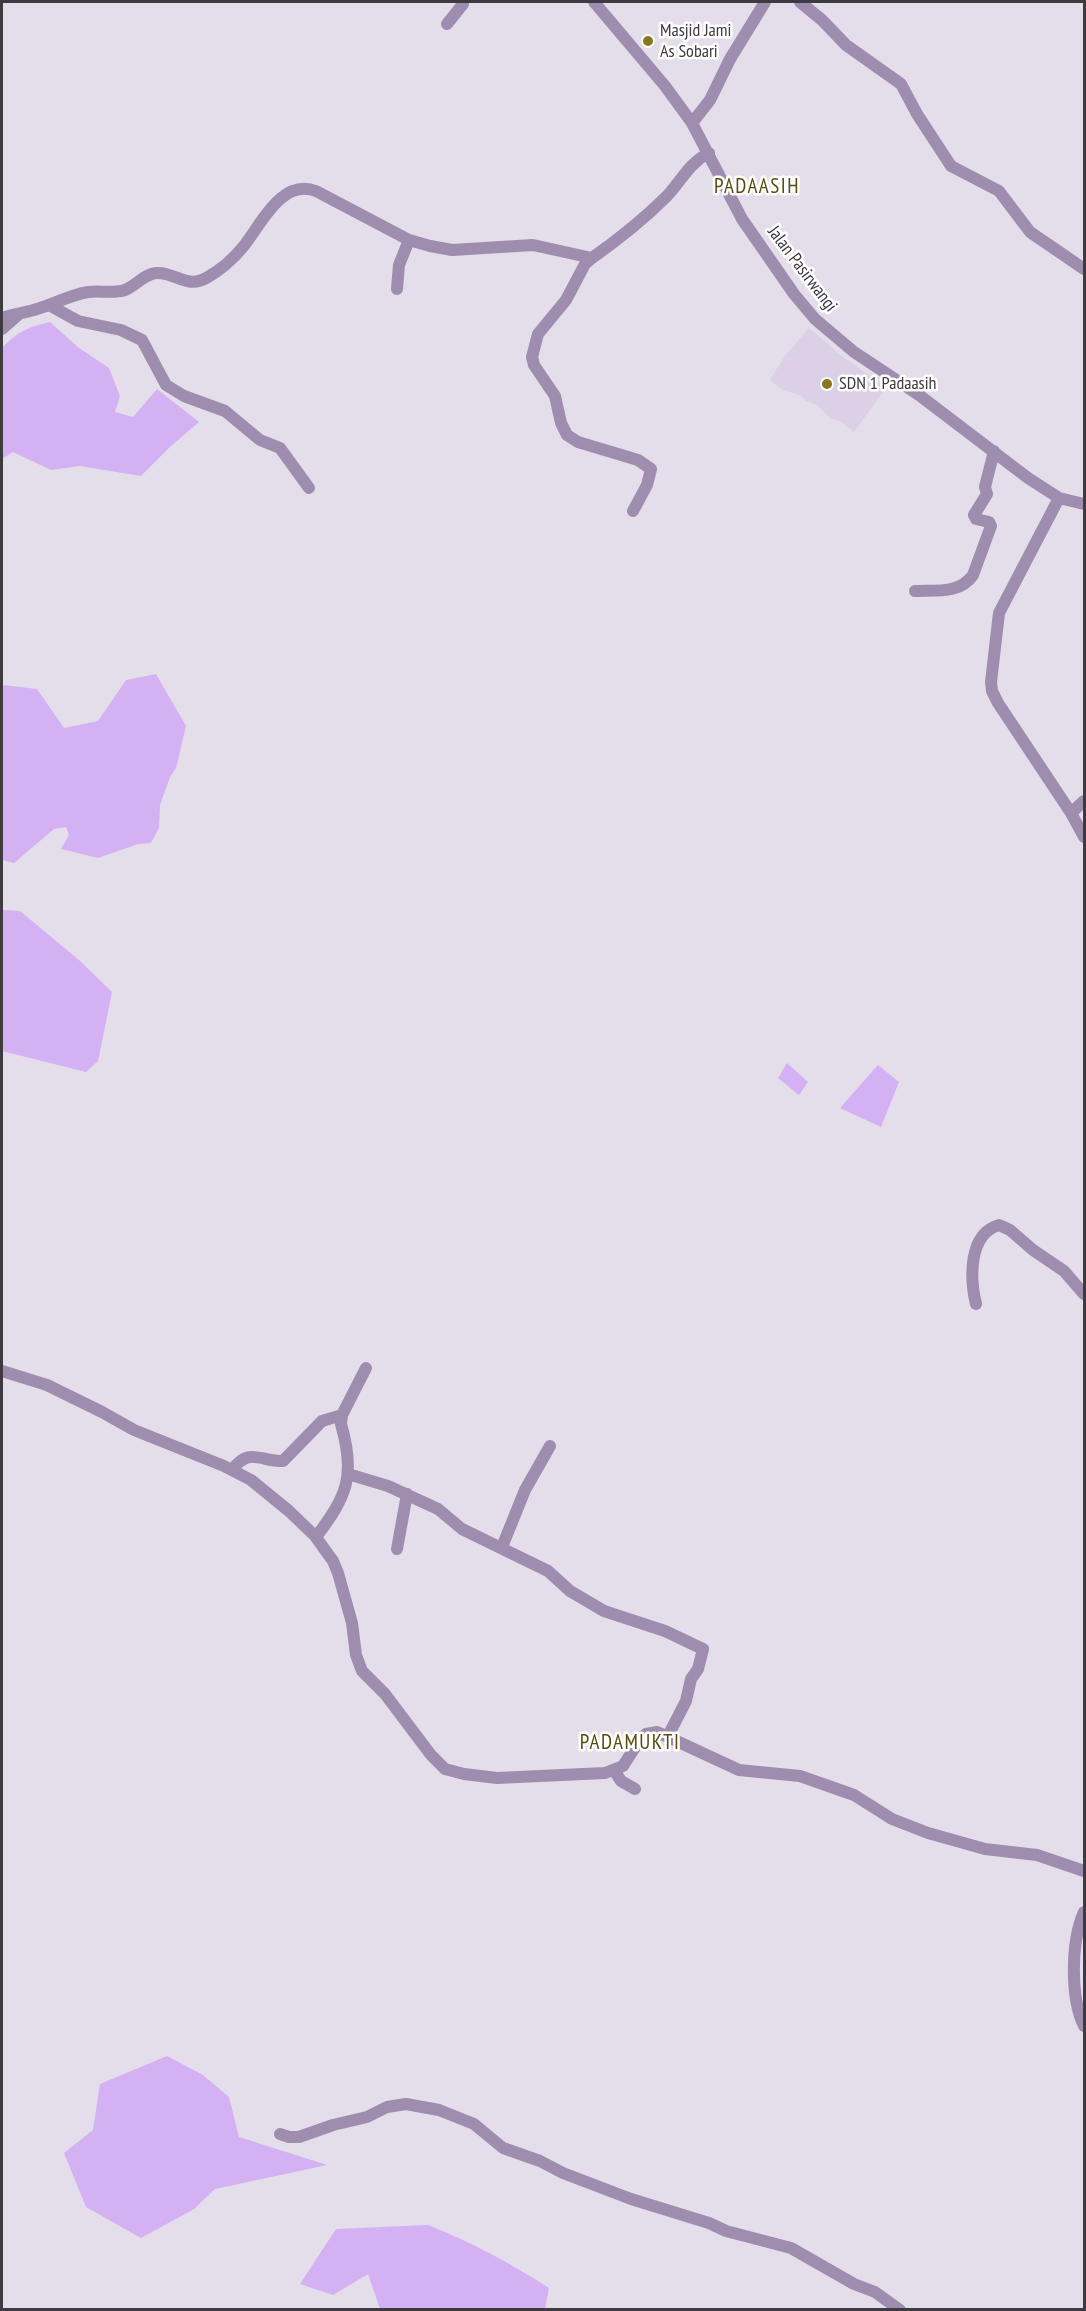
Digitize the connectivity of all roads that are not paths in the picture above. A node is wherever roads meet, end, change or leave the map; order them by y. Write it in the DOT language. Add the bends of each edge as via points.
graph roads {
  1 [pos="462,2"];
  2 [pos="594,2"];
  3 [pos="765,2"];
  4 [pos="800,2"];
  5 [pos="447,24"];
  6 [pos="692,123"];
  7 [pos="709,153"];
  8 [pos="409,240"];
  9 [pos="592,258"];
  10 [pos="1084,268"];
  11 [pos="397,289"];
  12 [pos="49,305"];
  13 [pos="19,315"];
  14 [pos="2,318"];
  15 [pos="2,329"];
  16 [pos="994,451"];
  17 [pos="309,488"];
  18 [pos="1059,498"];
  19 [pos="1084,504"];
  20 [pos="633,512"];
  21 [pos="915,591"];
  22 [pos="1084,801"];
  23 [pos="1071,813"];
  24 [pos="1084,837"];
  25 [pos="1084,1294"];
  26 [pos="976,1304"];
  27 [pos="366,1368"];
  28 [pos="2,1371"];
  29 [pos="342,1415"];
  30 [pos="550,1446"];
  31 [pos="232,1470"];
  32 [pos="348,1474"];
  33 [pos="407,1494"];
  34 [pos="316,1537"];
  35 [pos="502,1547"];
  36 [pos="397,1549"];
  37 [pos="668,1736"];
  38 [pos="614,1770"];
  39 [pos="635,1789"];
  40 [pos="1084,1871"];
  41 [pos="1084,1912"];
  42 [pos="1084,2026"];
  43 [pos="280,2134"];
  44 [pos="900,2310"];
  1 -- 5 [label="street"];
  2 -- 6 [label="street, Jalan Pasirwangi"];
  3 -- 6 [label="street" via="710,100"];
  4 -- 10 [label="street" via="846,45 901,84 951,166 999,191 1030,232"];
  6 -- 7 [label="street, Jalan Pasirwangi"];
  7 -- 9 [label="street" via="699,157 676,187 640,221"];
  7 -- 16 [label="street, Jalan Pasirwangi" via="742,219 815,319 854,352"];
  8 -- 9 [label="street" via="452,250 533,245"];
  8 -- 11 [label="street" via="399,265"];
  8 -- 12 [label="street" via="316,191 296,189 277,202 228,263 205,279 184,281 157,273 122,291 91,291"];
  9 -- 20 [label="street" via="566,300 538,334 532,357 555,396 567,435 638,460 651,469"];
  12 -- 13 [label="street"];
  12 -- 17 [label="street" via="78,321 121,330 142,340 166,385 225,411 260,440 280,448"];
  13 -- 14 [label="street"];
  13 -- 15 [label="street"];
  16 -- 18 [label="street, Jalan Pasirwangi"];
  16 -- 21 [label="street" via="985,487 987,494 974,515 991,526 973,575 954,590"];
  18 -- 19 [label="street, Jalan Pasirwangi"];
  18 -- 23 [label="street" via="999,614 991,682 998,703"];
  22 -- 23 [label="street"];
  23 -- 24 [label="street"];
  25 -- 26 [label="street" via="1064,1271 1010,1230 997,1226 981,1237 975,1254 971,1280"];
  27 -- 29 [label="street"];
  28 -- 31 [label="street" via="47,1385 134,1430"];
  29 -- 31 [label="street" via="322,1421 283,1461 254,1455 240,1459"];
  29 -- 32 [label="street"];
  30 -- 35 [label="street" via="529,1483"];
  31 -- 34 [label="street" via="290,1511"];
  32 -- 33 [label="street"];
  32 -- 34 [label="street" via="344,1495"];
  33 -- 35 [label="street" via="438,1509 462,1529"];
  33 -- 36 [label="street"];
  34 -- 38 [label="street" via="338,1573 362,1671 445,1768 497,1778"];
  35 -- 37 [label="street" via="548,1571 570,1591 604,1611 665,1631 703,1649 687,1699"];
  37 -- 38 [label="street" via="646,1734 623,1766"];
  37 -- 40 [label="street" via="739,1770 800,1776 854,1795 892,1819 928,1833 985,1849 1037,1855"];
  38 -- 39 [label="street" via="621,1782"];
  41 -- 42 [label="street" via="1076,1934 1074,1958"];
  43 -- 44 [label="street" via="299,2137 406,2104 445,2111 474,2124 503,2148 563,2173 726,2232 791,2248 875,2292"];
}
